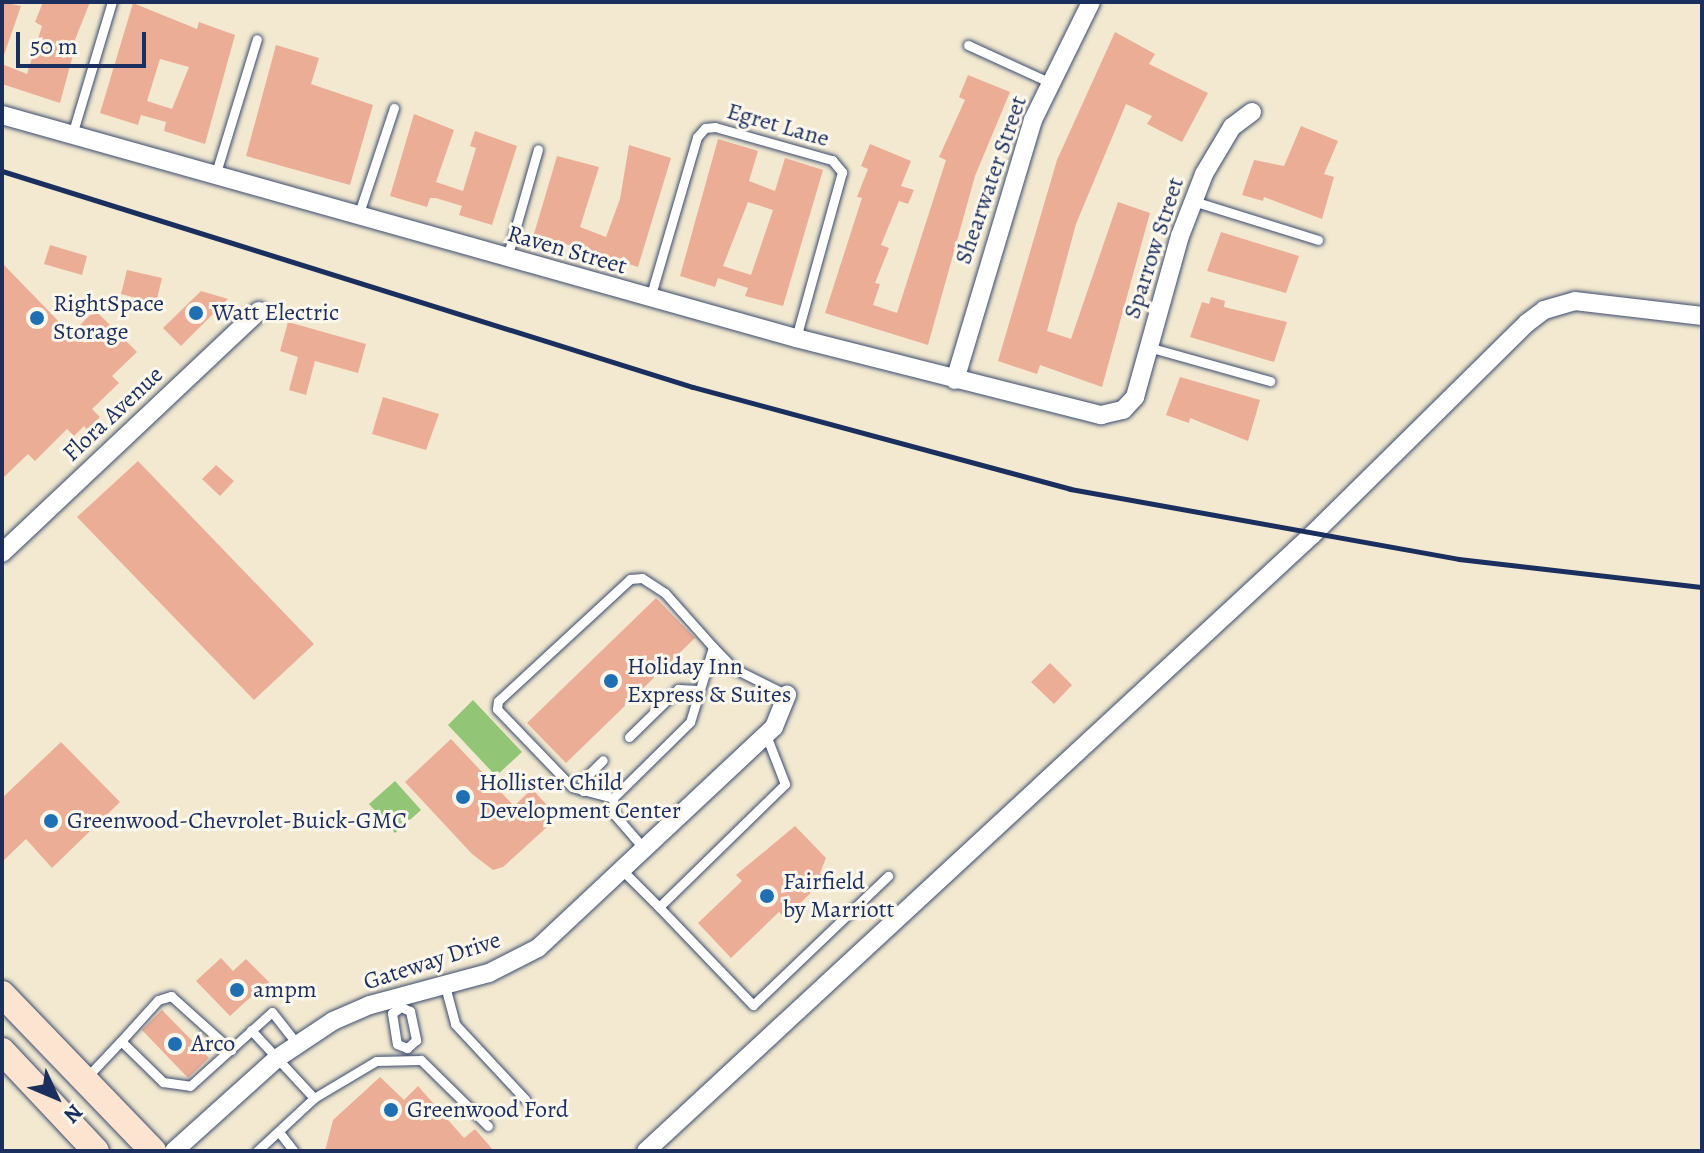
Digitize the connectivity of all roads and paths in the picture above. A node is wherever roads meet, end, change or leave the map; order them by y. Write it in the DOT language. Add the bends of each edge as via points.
graph roads {
  1 [pos="112,2"];
  2 [pos="1091,2"];
  3 [pos="257,39"];
  4 [pos="968,45"];
  5 [pos="1051,83"];
  6 [pos="394,108"];
  7 [pos="1252,112"];
  8 [pos="2,115"];
  9 [pos="72,135"];
  10 [pos="538,149"];
  11 [pos="215,176"];
  12 [pos="1193,201"];
  13 [pos="358,216"];
  14 [pos="1318,240"];
  15 [pos="507,258"];
  16 [pos="650,298"];
  17 [pos="259,311"];
  18 [pos="1702,316"];
  19 [pos="796,338"];
  20 [pos="1148,347"];
  21 [pos="955,380"];
  22 [pos="1270,381"];
  23 [pos="1123,410"];
  24 [pos="2,553"];
  25 [pos="713,647"];
  26 [pos="697,690"];
  27 [pos="787,695"];
  28 [pos="766,735"];
  29 [pos="629,737"];
  30 [pos="603,760"];
  31 [pos="583,791"];
  32 [pos="613,798"];
  33 [pos="646,851"];
  34 [pos="624,872"];
  35 [pos="888,876"];
  36 [pos="659,907"];
  37 [pos="445,986"];
  38 [pos="2,994"];
  39 [pos="400,1002"];
  40 [pos="251,1030"];
  41 [pos="121,1041"];
  42 [pos="297,1044"];
  43 [pos="407,1048"];
  44 [pos="231,1050"];
  45 [pos="2,1051"];
  46 [pos="276,1059"];
  47 [pos="408,1060"];
  48 [pos="84,1080"];
  49 [pos="314,1098"];
  50 [pos="525,1099"];
  51 [pos="488,1126"];
  52 [pos="279,1132"];
  53 [pos="96,1151"];
  54 [pos="153,1151"];
  55 [pos="174,1151"];
  56 [pos="257,1151"];
  57 [pos="294,1151"];
  58 [pos="646,1151"];
  1 -- 9 [label="lane"];
  2 -- 5 [label="street, Shearwater Street"];
  3 -- 11 [label="lane"];
  4 -- 5 [label="lane"];
  5 -- 21 [label="street, Shearwater Street" via="1006,198"];
  6 -- 13 [label="lane"];
  7 -- 12 [label="street, Sparrow Street" via="1217,148"];
  8 -- 9 [label="street, Raven Street"];
  9 -- 11 [label="street, Raven Street"];
  10 -- 15 [label="lane"];
  11 -- 13 [label="street, Raven Street"];
  12 -- 14 [label="lane"];
  12 -- 20 [label="street, Sparrow Street"];
  13 -- 15 [label="street, Raven Street"];
  15 -- 16 [label="street, Raven Street"];
  16 -- 19 [label="street, Raven Street"];
  16 -- 19 [label="lane, Egret Lane" via="697,137 715,127 832,160 842,172"];
  17 -- 24 [label="street, Flora Avenue"];
  18 -- 58 [label="street" via="1575,301 1544,310 1527,323 1312,535"];
  19 -- 21 [label="street, Raven Street"];
  20 -- 22 [label="lane"];
  20 -- 23 [label="street, Sparrow Street" via="1135,397"];
  21 -- 23 [label="street, Raven Street" via="1101,415"];
  25 -- 26 [label="lane"];
  25 -- 27 [label="lane" via="733,668"];
  25 -- 31 [label="lane" via="655,585 630,579 506,691 497,709 572,787"];
  26 -- 29 [label="lane" via="678,689"];
  26 -- 32 [label="lane" via="690,722"];
  27 -- 28 [label="street, Gateway Drive"];
  28 -- 33 [label="street, Gateway Drive"];
  28 -- 36 [label="lane" via="785,784"];
  30 -- 31 [label="lane" via="585,778"];
  31 -- 32 [label="lane"];
  32 -- 33 [label="lane" via="614,814"];
  33 -- 34 [label="street, Gateway Drive"];
  34 -- 36 [label="lane"];
  34 -- 37 [label="street, Gateway Drive" via="538,948 489,973"];
  35 -- 36 [label="lane" via="753,1005"];
  37 -- 39 [label="street, Gateway Drive"];
  37 -- 50 [label="lane" via="455,1024"];
  38 -- 48 [label="main road"];
  39 -- 42 [label="street, Gateway Drive" via="333,1021"];
  39 -- 43 [label="lane" via="410,1011 416,1040"];
  39 -- 43 [label="lane" via="392,1013 397,1044"];
  40 -- 42 [label="lane" via="275,1012"];
  40 -- 44 [label="lane"];
  40 -- 46 [label="lane"];
  41 -- 44 [label="lane" via="151,1073 174,1085 190,1086"];
  41 -- 44 [label="lane" via="158,1000 171,996"];
  41 -- 48 [label="lane"];
  42 -- 46 [label="street, Gateway Drive"];
  43 -- 47 [label="lane"];
  45 -- 53 [label="main road"];
  46 -- 49 [label="lane"];
  46 -- 55 [label="street, Gateway Drive"];
  47 -- 49 [label="lane" via="376,1061"];
  47 -- 51 [label="lane" via="421,1060"];
  48 -- 54 [label="main road"];
  49 -- 52 [label="lane"];
  52 -- 56 [label="lane"];
  52 -- 57 [label="lane"];
}
